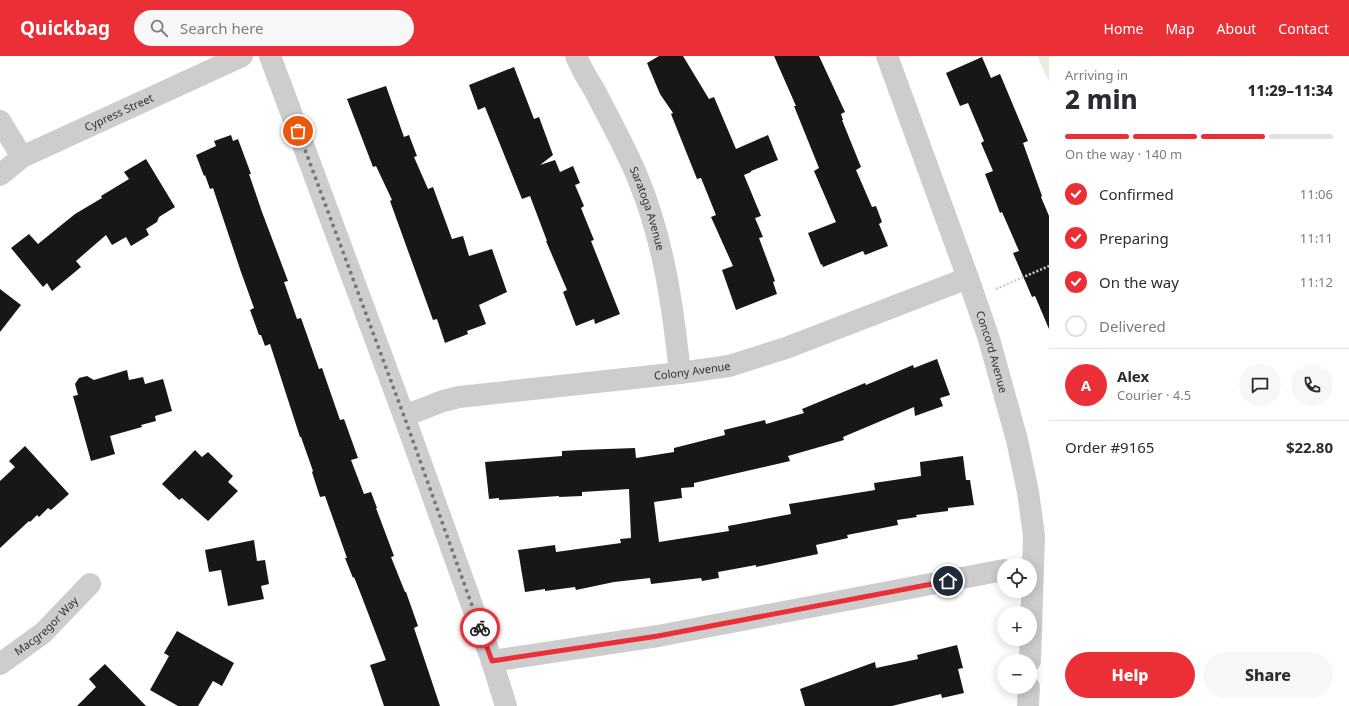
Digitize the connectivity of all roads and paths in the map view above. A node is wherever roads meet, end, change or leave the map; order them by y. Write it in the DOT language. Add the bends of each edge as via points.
graph roads {
  1 [pos="242,56"];
  2 [pos="270,56"];
  3 [pos="576,56"];
  4 [pos="887,56"];
  5 [pos="0,120"];
  6 [pos="22,157"];
  7 [pos="0,176"];
  8 [pos="1049,266"];
  9 [pos="972,288"];
  10 [pos="680,373"];
  11 [pos="404,416"];
  12 [pos="1036,558"];
  13 [pos="997,571"];
  14 [pos="90,584"];
  15 [pos="1034,598"];
  16 [pos="1030,654"];
  17 [pos="492,661"];
  18 [pos="0,664"];
  19 [pos="1029,694"];
  20 [pos="506,706"];
  21 [pos="1028,706"];
  1 -- 6 [label="street, Cypress Street"];
  2 -- 11 [label="street"];
  3 -- 10 [label="street, Saratoga Avenue" via="639,179 650,209 660,244"];
  4 -- 9 [label="street, Concord Avenue"];
  5 -- 6 [label="street"];
  6 -- 7 [label="street, Cypress Street"];
  8 -- 9 [label="path"];
  9 -- 10 [label="street, Colony Avenue" via="876,314 757,358 729,366"];
  9 -- 12 [label="street, Concord Avenue" via="1017,440 1028,492"];
  10 -- 11 [label="street, Colony Avenue" via="459,397"];
  11 -- 17 [label="street"];
  13 -- 17 [label="street" via="658,636"];
  14 -- 18 [label="street, Macgregor Way" via="44,633"];
  15 -- 16 [label="street, Concord Avenue"];
  17 -- 20 [label="street"];
  19 -- 21 [label="street"];
}
